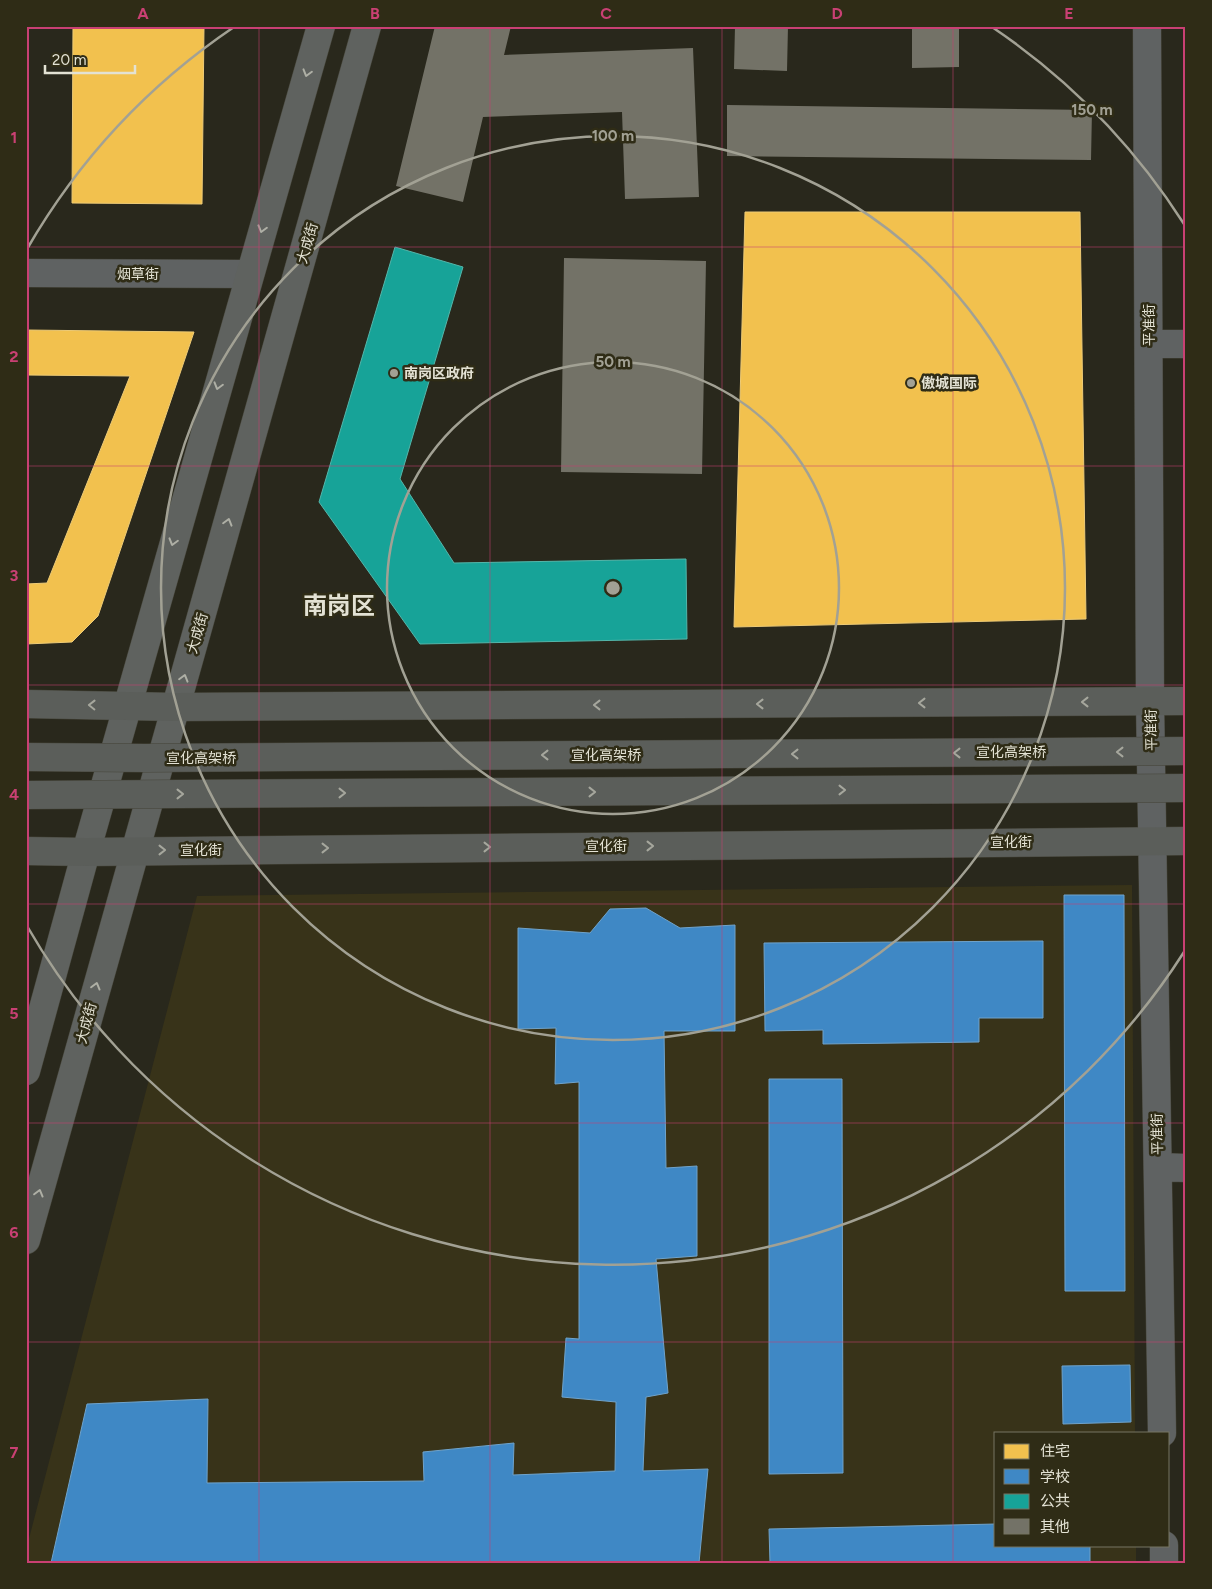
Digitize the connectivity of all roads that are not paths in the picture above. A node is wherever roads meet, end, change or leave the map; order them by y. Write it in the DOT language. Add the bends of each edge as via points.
graph roads {
  1 [pos="320,26"];
  2 [pos="367,26"];
  3 [pos="1147,26"];
  4 [pos="26,273"];
  5 [pos="249,274"];
  6 [pos="1150,344"];
  7 [pos="1186,344"];
  8 [pos="1150,702"];
  9 [pos="1186,702"];
  10 [pos="26,704"];
  11 [pos="127,706"];
  12 [pos="176,707"];
  13 [pos="1186,751"];
  14 [pos="26,757"];
  15 [pos="1186,788"];
  16 [pos="26,796"];
  17 [pos="1152,841"];
  18 [pos="1186,841"];
  19 [pos="26,850"];
  20 [pos="134,850"];
  21 [pos="86,852"];
  22 [pos="26,1071"];
  23 [pos="1158,1167"];
  24 [pos="1186,1168"];
  25 [pos="26,1240"];
  26 [pos="1162,1432"];
  27 [pos="1164,1546"];
  28 [pos="1164,1563"];
  1 -- 5 [label="main road, one-way"];
  12 -- 2 [label="main road, 大成街, one-way"];
  3 -- 6 [label="street, 平准街"];
  4 -- 5 [label="street, 烟草街"];
  5 -- 11 [label="main road, one-way"];
  6 -- 7 [label="street"];
  6 -- 8 [label="street, 平准街"];
  8 -- 9 [label="highway"];
  8 -- 12 [label="highway, one-way"];
  8 -- 17 [label="street, 平准街"];
  11 -- 10 [label="highway, one-way"];
  11 -- 12 [label="highway"];
  11 -- 21 [label="main road"];
  12 -- 20 [label="main road, 大成街"];
  13 -- 14 [label="highway, 宣化高架桥, one-way, bridge"];
  16 -- 15 [label="highway, one-way, bridge"];
  17 -- 18 [label="highway, 宣化街"];
  20 -- 17 [label="highway, 宣化街, one-way"];
  17 -- 23 [label="street, 平准街"];
  19 -- 21 [label="highway, 宣化街"];
  20 -- 21 [label="highway, 宣化街"];
  25 -- 20 [label="main road, 大成街, one-way"];
  21 -- 22 [label="main road"];
  23 -- 24 [label="street"];
  23 -- 26 [label="street, 平准街"];
  27 -- 28 [label="street"];
}
